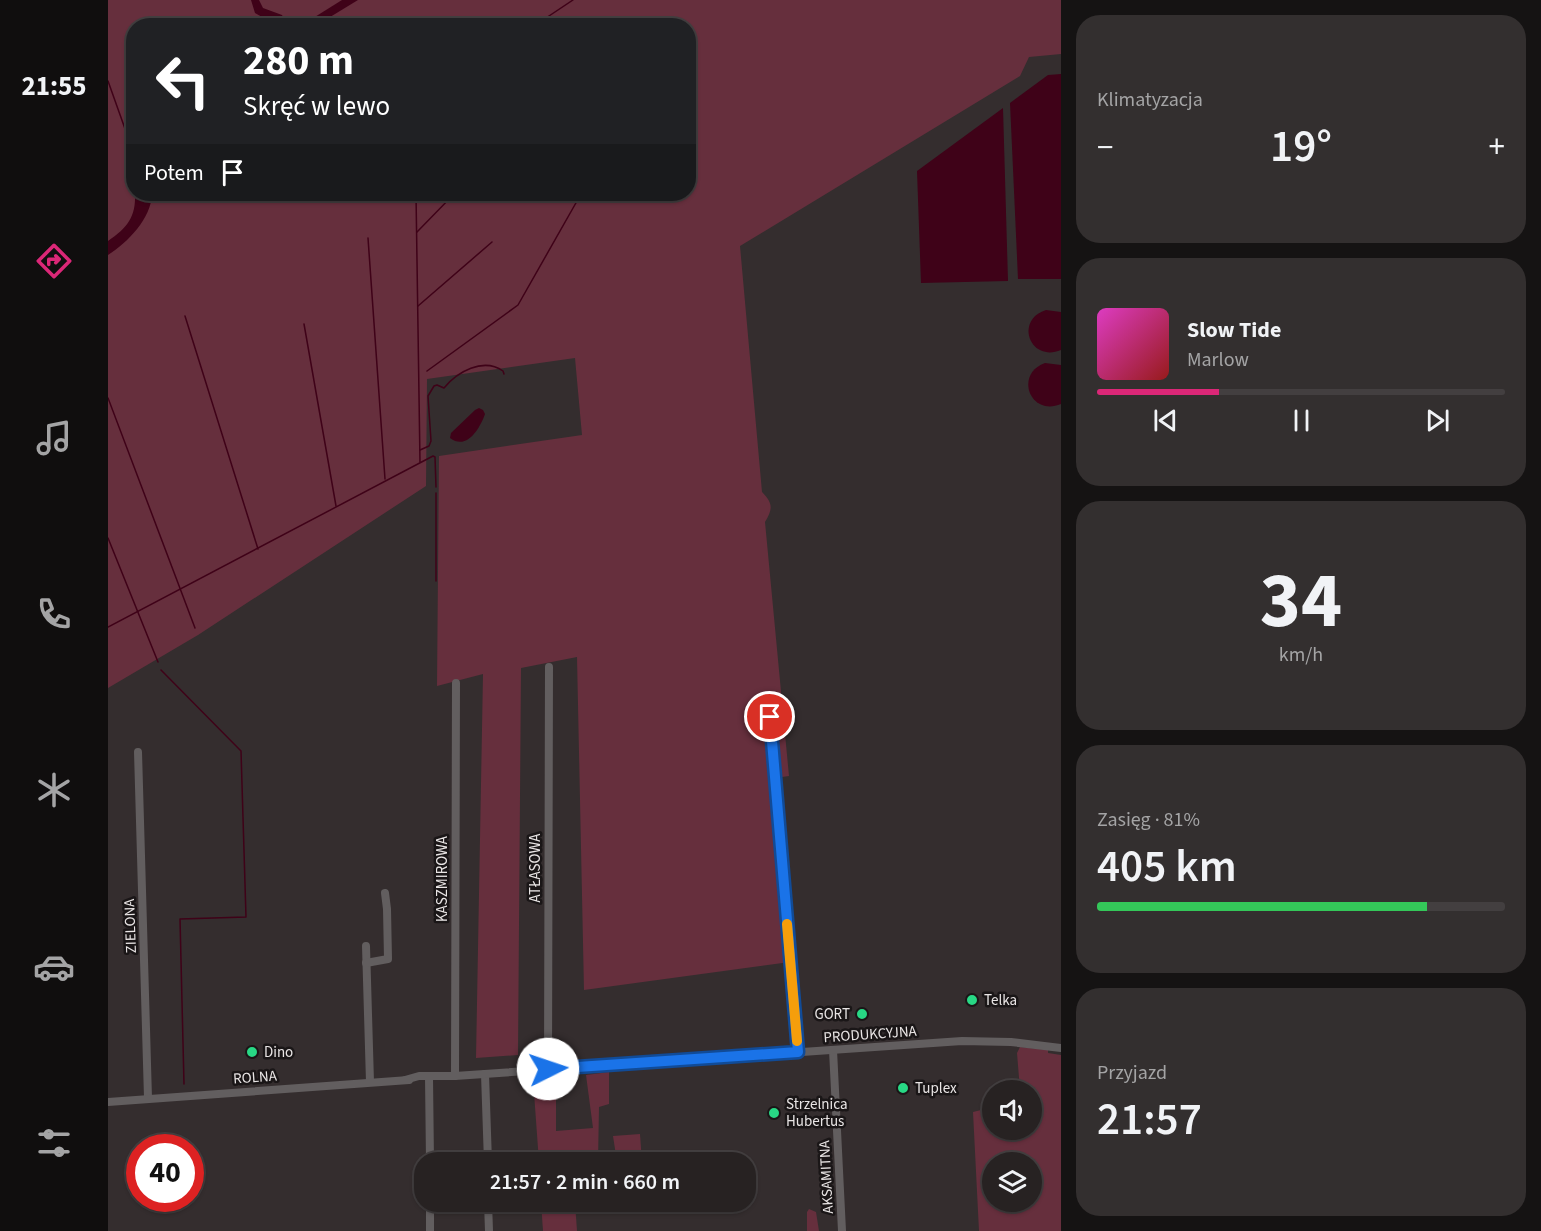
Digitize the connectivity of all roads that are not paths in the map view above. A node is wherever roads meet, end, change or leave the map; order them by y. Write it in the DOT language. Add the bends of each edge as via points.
graph roads {
  1 [pos="549,667"];
  2 [pos="456,683"];
  3 [pos="770,717"];
  4 [pos="138,752"];
  5 [pos="385,893"];
  6 [pos="366,946"];
  7 [pos="366,963"];
  8 [pos="1061,1048"];
  9 [pos="833,1050"];
  10 [pos="798,1052"];
  11 [pos="548,1069"];
  12 [pos="485,1074"];
  13 [pos="455,1076"];
  14 [pos="429,1077"];
  15 [pos="370,1082"];
  16 [pos="148,1098"];
  17 [pos="108,1102"];
  18 [pos="430,1152"];
  19 [pos="488,1152"];
  20 [pos="430,1212"];
  21 [pos="489,1212"];
  22 [pos="430,1231"];
  23 [pos="489,1231"];
  24 [pos="842,1231"];
  1 -- 11 [label="street, ATŁASOWA"];
  2 -- 13 [label="street, KASZMIROWA"];
  3 -- 10 [label="street"];
  4 -- 16 [label="street, ZIELONA"];
  5 -- 7 [label="street" via="388,959"];
  6 -- 7 [label="street"];
  7 -- 15 [label="street"];
  8 -- 9 [label="street, PRODUKCYJNA" via="962,1041"];
  9 -- 10 [label="street, PRODUKCYJNA"];
  9 -- 24 [label="street, AKSAMITNA"];
  10 -- 11 [label="street, PRODUKCYJNA"];
  11 -- 12 [label="street, PRODUKCYJNA"];
  12 -- 13 [label="street, PRODUKCYJNA"];
  12 -- 19 [label="street"];
  13 -- 14 [label="street, PRODUKCYJNA"];
  14 -- 15 [label="street, ROLNA" via="419,1081"];
  14 -- 18 [label="street"];
  15 -- 16 [label="street, ROLNA"];
  16 -- 17 [label="street, ROLNA"];
  20 -- 22 [label="street"];
  21 -- 23 [label="street"];
}
